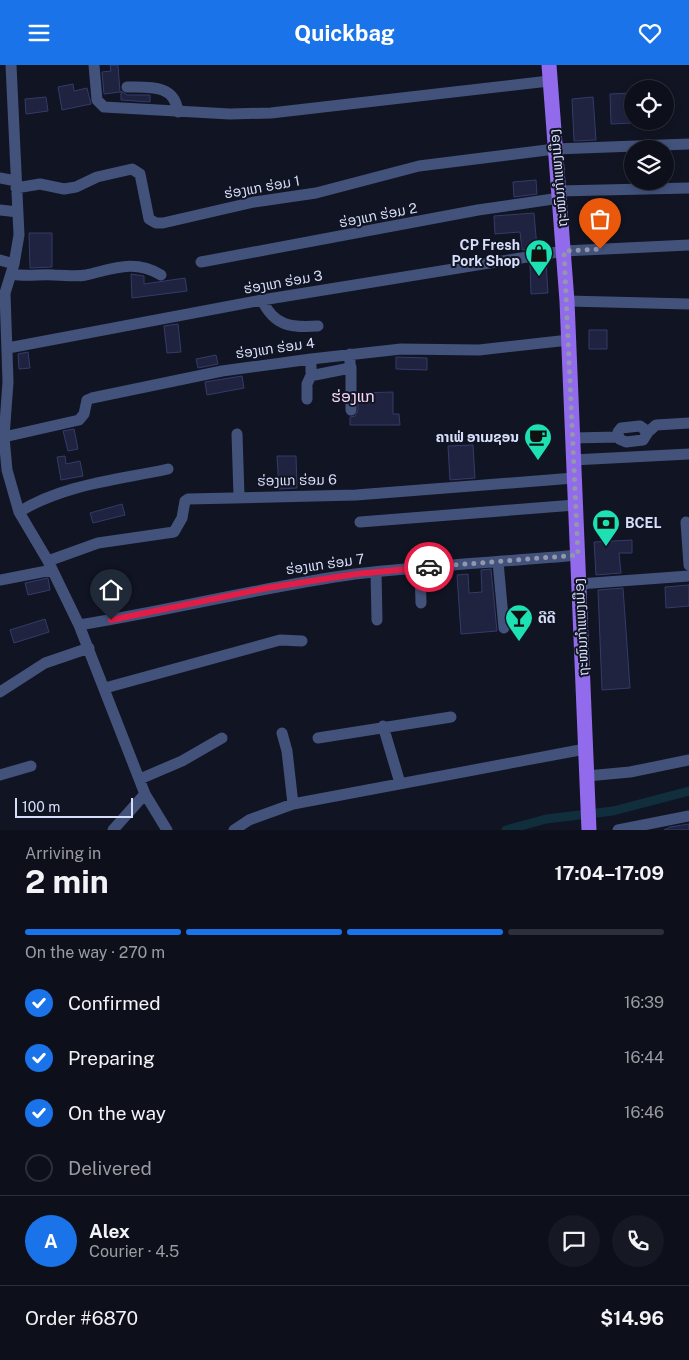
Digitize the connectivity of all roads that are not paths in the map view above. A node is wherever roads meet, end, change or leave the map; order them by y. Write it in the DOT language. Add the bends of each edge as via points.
graph roads {
  1 [pos="11,65"];
  2 [pos="94,65"];
  3 [pos="549,65"];
  4 [pos="549,81"];
  5 [pos="127,87"];
  6 [pos="178,112"];
  7 [pos="689,144"];
  8 [pos="555,149"];
  9 [pos="0,178"];
  10 [pos="16,184"];
  11 [pos="689,188"];
  12 [pos="560,195"];
  13 [pos="0,210"];
  14 [pos="18,212"];
  15 [pos="689,245"];
  16 [pos="564,251"];
  17 [pos="0,260"];
  18 [pos="201,262"];
  19 [pos="13,269"];
  20 [pos="161,275"];
  21 [pos="2,292"];
  22 [pos="262,300"];
  23 [pos="567,301"];
  24 [pos="689,304"];
  25 [pos="318,326"];
  26 [pos="569,340"];
  27 [pos="8,348"];
  28 [pos="350,354"];
  29 [pos="311,359"];
  30 [pos="351,367"];
  31 [pos="312,373"];
  32 [pos="4,385"];
  33 [pos="307,399"];
  34 [pos="352,410"];
  35 [pos="689,423"];
  36 [pos="237,434"];
  37 [pos="4,437"];
  38 [pos="572,438"];
  39 [pos="689,454"];
  40 [pos="573,460"];
  41 [pos="168,469"];
  42 [pos="574,478"];
  43 [pos="239,496"];
  44 [pos="575,505"];
  45 [pos="19,512"];
  46 [pos="360,522"];
  47 [pos="686,522"];
  48 [pos="578,555"];
  49 [pos="498,562"];
  50 [pos="689,565"];
  51 [pos="50,566"];
  52 [pos="420,567"];
  53 [pos="376,572"];
  54 [pos="689,576"];
  55 [pos="0,580"];
  56 [pos="579,584"];
  57 [pos="421,603"];
  58 [pos="377,620"];
  59 [pos="80,625"];
  60 [pos="504,628"];
  61 [pos="302,641"];
  62 [pos="89,648"];
  63 [pos="105,688"];
  64 [pos="0,692"];
  65 [pos="451,717"];
  66 [pos="383,726"];
  67 [pos="282,733"];
  68 [pos="222,738"];
  69 [pos="318,738"];
  70 [pos="586,749"];
  71 [pos="689,760"];
  72 [pos="32,767"];
  73 [pos="0,775"];
  74 [pos="140,779"];
  75 [pos="587,782"];
  76 [pos="400,783"];
  77 [pos="145,794"];
  78 [pos="293,804"];
  79 [pos="689,816"];
  80 [pos="589,829"];
  81 [pos="113,830"];
  82 [pos="167,830"];
  83 [pos="234,830"];
  84 [pos="618,830"];
  1 -- 10 [label="street"];
  2 -- 6 [label="street" via="97,100 104,107"];
  3 -- 4 [label="main road, ຖະໜົນກຳແພງເມືອງ"];
  4 -- 6 [label="street" via="271,113"];
  4 -- 8 [label="main road, ຖະໜົນກຳແພງເມືອງ"];
  5 -- 6 [label="street" via="164,89 175,99"];
  7 -- 8 [label="street"];
  8 -- 10 [label="street, ຮ່ອງແກ ຮ່ອມ 1" via="419,166 316,193 254,202 163,223 148,219 140,174 132,169 64,189"];
  8 -- 12 [label="main road, ຖະໜົນກຳແພງເມືອງ"];
  9 -- 10 [label="street"];
  10 -- 14 [label="street"];
  11 -- 12 [label="street, ຮ່ອງແກ ຮ່ອມ 2"];
  12 -- 16 [label="main road, ຖະໜົນກຳແພງເມືອງ"];
  12 -- 18 [label="street, ຮ່ອງແກ ຮ່ອມ 2"];
  13 -- 14 [label="street"];
  14 -- 19 [label="street" via="19,235"];
  15 -- 16 [label="street, ຮ່ອງແກ ຮ່ອມ 3"];
  16 -- 22 [label="street, ຮ່ອງແກ ຮ່ອມ 3"];
  16 -- 23 [label="main road, ຖະໜົນກຳແພງເມືອງ"];
  17 -- 19 [label="street"];
  19 -- 20 [label="street" via="30,277 69,277 126,265 149,268"];
  19 -- 21 [label="street"];
  21 -- 27 [label="street"];
  22 -- 25 [label="street" via="269,314 282,323 297,328"];
  22 -- 27 [label="street, ຮ່ອງແກ ຮ່ອມ 3"];
  23 -- 24 [label="street"];
  23 -- 26 [label="main road, ຖະໜົນກຳແພງເມືອງ"];
  26 -- 28 [label="street, ຮ່ອງແກ ຮ່ອມ 4" via="479,350 400,349"];
  26 -- 38 [label="main road, ຖະໜົນກຳແພງເມືອງ"];
  27 -- 32 [label="street"];
  28 -- 29 [label="street, ຮ່ອງແກ ຮ່ອມ 4"];
  28 -- 30 [label="street"];
  29 -- 31 [label="street"];
  29 -- 37 [label="street, ຮ່ອງແກ ຮ່ອມ 4" via="222,371 92,398 87,400 79,420"];
  30 -- 31 [label="street"];
  30 -- 34 [label="street"];
  31 -- 33 [label="street"];
  32 -- 37 [label="street"];
  35 -- 38 [label="street" via="656,425 648,431 643,426 625,427 619,430 618,437"];
  36 -- 43 [label="street"];
  37 -- 45 [label="street" via="7,471"];
  38 -- 40 [label="main road, ຖະໜົນກຳແພງເມືອງ"];
  39 -- 40 [label="street"];
  40 -- 42 [label="main road, ຖະໜົນກຳແພງເມືອງ"];
  41 -- 45 [label="street" via="58,492"];
  42 -- 43 [label="street, ຮ່ອງແກ ຮ່ອມ 6" via="393,493"];
  42 -- 44 [label="main road, ຖະໜົນກຳແພງເມືອງ"];
  43 -- 51 [label="street, ຮ່ອງແກ ຮ່ອມ 6" via="188,499 174,532 98,543"];
  44 -- 46 [label="street"];
  44 -- 48 [label="main road, ຖະໜົນກຳແພງເມືອງ"];
  45 -- 51 [label="street"];
  47 -- 50 [label="street"];
  48 -- 49 [label="street, ຮ່ອງແກ ຮ່ອມ 7"];
  48 -- 56 [label="main road, ຖະໜົນກຳແພງເມືອງ"];
  49 -- 52 [label="street, ຮ່ອງແກ ຮ່ອມ 7"];
  49 -- 60 [label="street"];
  51 -- 55 [label="street"];
  51 -- 59 [label="street"];
  52 -- 53 [label="street, ຮ່ອງແກ ຮ່ອມ 7"];
  52 -- 57 [label="street"];
  53 -- 58 [label="street"];
  53 -- 59 [label="street, ຮ່ອງແກ ຮ່ອມ 7" via="267,588"];
  54 -- 56 [label="street"];
  56 -- 70 [label="main road, ຖະໜົນກຳແພງເມືອງ"];
  59 -- 62 [label="street"];
  61 -- 63 [label="street" via="280,640"];
  62 -- 63 [label="street"];
  62 -- 64 [label="street" via="46,663"];
  63 -- 74 [label="street"];
  65 -- 66 [label="street"];
  66 -- 69 [label="street"];
  66 -- 76 [label="street"];
  67 -- 78 [label="street"];
  68 -- 74 [label="street" via="182,761"];
  70 -- 75 [label="main road, ຖະໜົນກຳແພງເມືອງ"];
  70 -- 76 [label="street"];
  71 -- 75 [label="street"];
  72 -- 73 [label="street"];
  74 -- 77 [label="street"];
  75 -- 80 [label="main road, ຖະໜົນກຳແພງເມືອງ"];
  76 -- 78 [label="street"];
  77 -- 81 [label="street"];
  77 -- 82 [label="street"];
  78 -- 83 [label="street" via="249,820"];
  79 -- 84 [label="street"];
}
